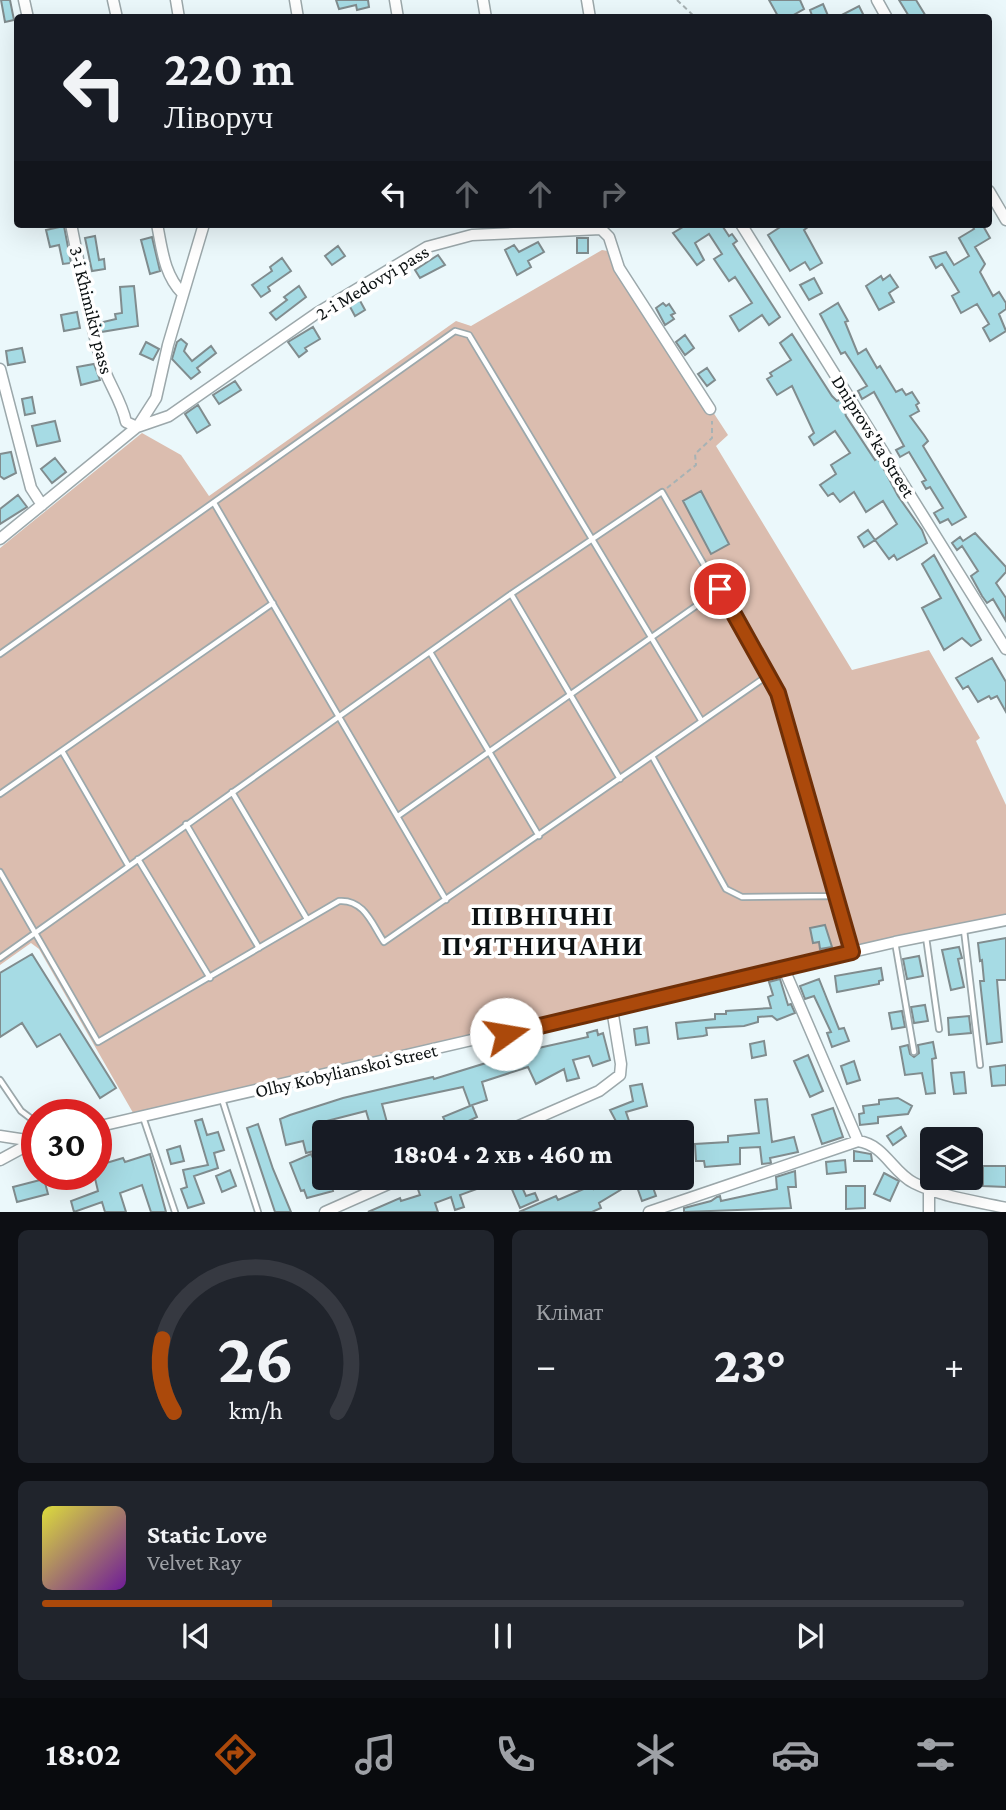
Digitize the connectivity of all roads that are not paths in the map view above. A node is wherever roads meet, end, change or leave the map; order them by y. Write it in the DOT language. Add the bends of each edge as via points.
graph roads {
  1 [pos="992,196"];
  2 [pos="1006,220"];
  3 [pos="72,228"];
  4 [pos="158,228"];
  5 [pos="203,228"];
  6 [pos="574,228"];
  7 [pos="595,228"];
  8 [pos="743,228"];
  9 [pos="183,294"];
  10 [pos="0,369"];
  11 [pos="710,409"];
  12 [pos="137,427"];
  13 [pos="214,503"];
  14 [pos="42,505"];
  15 [pos="0,539"];
  16 [pos="593,539"];
  17 [pos="720,589"];
  18 [pos="511,594"];
  19 [pos="273,603"];
  20 [pos="652,637"];
  21 [pos="1006,649"];
  22 [pos="430,652"];
  23 [pos="0,654"];
  24 [pos="767,676"];
  25 [pos="570,695"];
  26 [pos="339,716"];
  27 [pos="701,720"];
  28 [pos="62,751"];
  29 [pos="491,751"];
  30 [pos="652,756"];
  31 [pos="620,779"];
  32 [pos="232,792"];
  33 [pos="0,794"];
  34 [pos="398,816"];
  35 [pos="186,824"];
  36 [pos="539,836"];
  37 [pos="138,859"];
  38 [pos="128,865"];
  39 [pos="0,872"];
  40 [pos="834,896"];
  41 [pos="446,900"];
  42 [pos="307,919"];
  43 [pos="1006,920"];
  44 [pos="963,928"];
  45 [pos="35,933"];
  46 [pos="926,935"];
  47 [pos="895,942"];
  48 [pos="259,948"];
  49 [pos="852,952"];
  50 [pos="0,958"];
  51 [pos="783,969"];
  52 [pos="210,978"];
  53 [pos="612,1009"];
  54 [pos="939,1029"];
  55 [pos="914,1052"];
  56 [pos="980,1065"];
  57 [pos="0,1080"];
  58 [pos="222,1099"];
  59 [pos="21,1111"];
  60 [pos="143,1116"];
  61 [pos="533,1120"];
  62 [pos="112,1123"];
  63 [pos="0,1136"];
  64 [pos="21,1139"];
  65 [pos="858,1141"];
  66 [pos="21,1149"];
  67 [pos="0,1160"];
  68 [pos="920,1186"];
  69 [pos="375,1190"];
  70 [pos="929,1190"];
  71 [pos="1006,1208"];
  72 [pos="175,1212"];
  73 [pos="258,1212"];
  74 [pos="325,1212"];
  75 [pos="649,1212"];
  76 [pos="929,1212"];
  1 -- 2 [label="street"];
  3 -- 12 [label="street, 3-i Khimikiv pass" via="100,359 121,400 126,422"];
  4 -- 9 [label="street" via="165,265"];
  5 -- 9 [label="street"];
  6 -- 12 [label="street, 2-i Medovyi pass" via="472,235 427,247 317,313 169,416"];
  7 -- 11 [label="street, 2-i Medovyi pass" via="609,237 619,268"];
  8 -- 21 [label="street, Dniprovs'ka Street"];
  9 -- 12 [label="street" via="156,398"];
  10 -- 14 [label="street" via="31,488"];
  12 -- 14 [label="street, 2-i Medovyi pass"];
  13 -- 16 [label="lane" via="454,331 469,335"];
  13 -- 19 [label="lane"];
  13 -- 23 [label="lane"];
  14 -- 15 [label="street, 2-i Medovyi pass"];
  16 -- 17 [label="lane" via="662,492"];
  16 -- 18 [label="lane"];
  16 -- 20 [label="lane"];
  17 -- 20 [label="lane"];
  17 -- 24 [label="lane"];
  18 -- 22 [label="lane"];
  18 -- 25 [label="lane"];
  19 -- 26 [label="lane"];
  19 -- 28 [label="lane"];
  20 -- 25 [label="lane"];
  20 -- 27 [label="lane"];
  22 -- 26 [label="lane"];
  22 -- 29 [label="lane"];
  24 -- 27 [label="lane"];
  24 -- 40 [label="lane" via="778,693"];
  25 -- 29 [label="lane"];
  25 -- 31 [label="lane"];
  26 -- 32 [label="lane"];
  26 -- 34 [label="lane"];
  27 -- 30 [label="lane"];
  28 -- 33 [label="lane"];
  28 -- 38 [label="lane"];
  29 -- 34 [label="lane"];
  29 -- 36 [label="lane"];
  30 -- 31 [label="lane"];
  30 -- 40 [label="lane" via="726,889 742,897"];
  31 -- 36 [label="lane"];
  32 -- 35 [label="lane"];
  32 -- 42 [label="lane"];
  34 -- 41 [label="lane"];
  35 -- 37 [label="lane"];
  35 -- 48 [label="lane"];
  36 -- 41 [label="lane"];
  37 -- 38 [label="lane"];
  37 -- 52 [label="lane"];
  38 -- 45 [label="lane"];
  39 -- 45 [label="lane"];
  40 -- 49 [label="lane"];
  41 -- 42 [label="lane" via="384,942 353,901 332,904"];
  42 -- 48 [label="lane"];
  43 -- 44 [label="street, Olhy Kobylianskoi Street"];
  44 -- 46 [label="street, Olhy Kobylianskoi Street"];
  44 -- 56 [label="lane"];
  45 -- 50 [label="lane"];
  45 -- 52 [label="lane" via="98,1042"];
  46 -- 47 [label="street, Olhy Kobylianskoi Street"];
  46 -- 54 [label="lane"];
  47 -- 49 [label="street, Olhy Kobylianskoi Street"];
  47 -- 55 [label="lane"];
  48 -- 52 [label="lane"];
  49 -- 51 [label="street, Olhy Kobylianskoi Street"];
  51 -- 53 [label="street, Olhy Kobylianskoi Street"];
  51 -- 65 [label="street"];
  53 -- 58 [label="street, Olhy Kobylianskoi Street"];
  53 -- 61 [label="street" via="620,1075 599,1091"];
  57 -- 59 [label="lane"];
  58 -- 60 [label="street, Olhy Kobylianskoi Street"];
  58 -- 73 [label="lane"];
  60 -- 62 [label="street, Olhy Kobylianskoi Street"];
  60 -- 72 [label="lane"];
  63 -- 64 [label="street"];
  65 -- 68 [label="street" via="873,1143"];
  65 -- 75 [label="street"];
  66 -- 67 [label="street"];
  69 -- 74 [label="street"];
  70 -- 71 [label="street"];
  70 -- 76 [label="street"];
}
